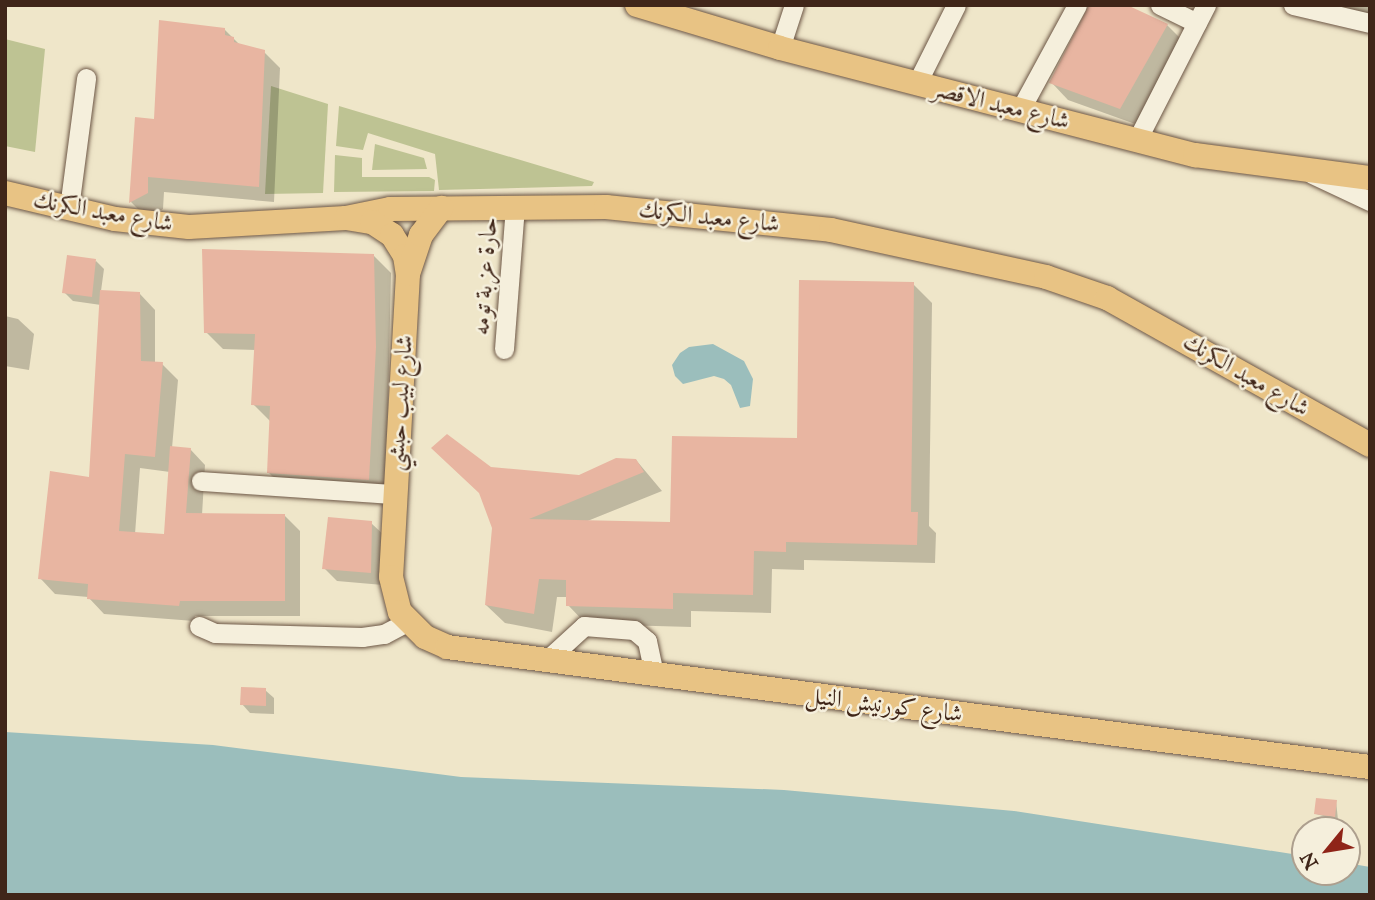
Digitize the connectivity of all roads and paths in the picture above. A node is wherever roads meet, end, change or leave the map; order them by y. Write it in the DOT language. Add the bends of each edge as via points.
graph roads {
  1 [pos="637,5"];
  2 [pos="794,5"];
  3 [pos="956,5"];
  4 [pos="1077,5"];
  5 [pos="1160,5"];
  6 [pos="1206,5"];
  7 [pos="1293,5"];
  8 [pos="689,14"];
  9 [pos="1197,23"];
  10 [pos="1370,23"];
  11 [pos="780,48"];
  12 [pos="86,78"];
  13 [pos="917,83"];
  14 [pos="1020,110"];
  15 [pos="1137,140"];
  16 [pos="1369,192"];
  17 [pos="5,193"];
  18 [pos="515,207"];
  19 [pos="69,208"];
  20 [pos="441,208"];
  21 [pos="346,218"];
  22 [pos="408,274"];
  23 [pos="504,349"];
  24 [pos="1370,445"];
  25 [pos="201,481"];
  26 [pos="394,494"];
  27 [pos="407,622"];
  28 [pos="199,626"];
  29 [pos="548,659"];
  30 [pos="654,674"];
  31 [pos="1370,767"];
  1 -- 8 [label="main road, شارع معبد الاقصر"];
  2 -- 11 [label="street"];
  3 -- 13 [label="street"];
  4 -- 14 [label="street"];
  5 -- 9 [label="street"];
  6 -- 9 [label="street"];
  7 -- 10 [label="street"];
  8 -- 11 [label="main road, شارع معبد الاقصر"];
  9 -- 15 [label="street"];
  11 -- 13 [label="main road, شارع معبد الاقصر"];
  12 -- 19 [label="street"];
  13 -- 14 [label="main road, شارع معبد الاقصر"];
  14 -- 15 [label="main road, شارع معبد الاقصر"];
  15 -- 16 [label="main road, شارع معبد الاقصر" via="1312,174"];
  17 -- 19 [label="main road, شارع معبد الكرنك"];
  18 -- 20 [label="main road, شارع معبد الكرنك"];
  18 -- 23 [label="street, حارة عزبة تومه"];
  18 -- 24 [label="main road, شارع معبد الكرنك" via="648,209 831,230 1046,277 1136,312"];
  19 -- 21 [label="main road, شارع معبد الكرنك" via="189,227"];
  20 -- 21 [label="main road, شارع معبد الكرنك" via="390,209"];
  20 -- 22 [label="main road" via="421,234"];
  21 -- 22 [label="main road, شارع لبيب حبشي" via="372,222 392,235 405,256"];
  22 -- 26 [label="main road, شارع لبيب حبشي"];
  25 -- 26 [label="street"];
  26 -- 27 [label="main road, شارع لبيب حبشي" via="391,577 395,600"];
  27 -- 28 [label="street" via="384,634 362,637 215,633"];
  27 -- 29 [label="main road, شارع كورنيش النيل" via="425,638 447,647"];
  29 -- 30 [label="main road, شارع كورنيش النيل"];
  29 -- 30 [label="street" via="584,626 634,630 647,641"];
  30 -- 31 [label="main road, شارع كورنيش النيل"];
}
